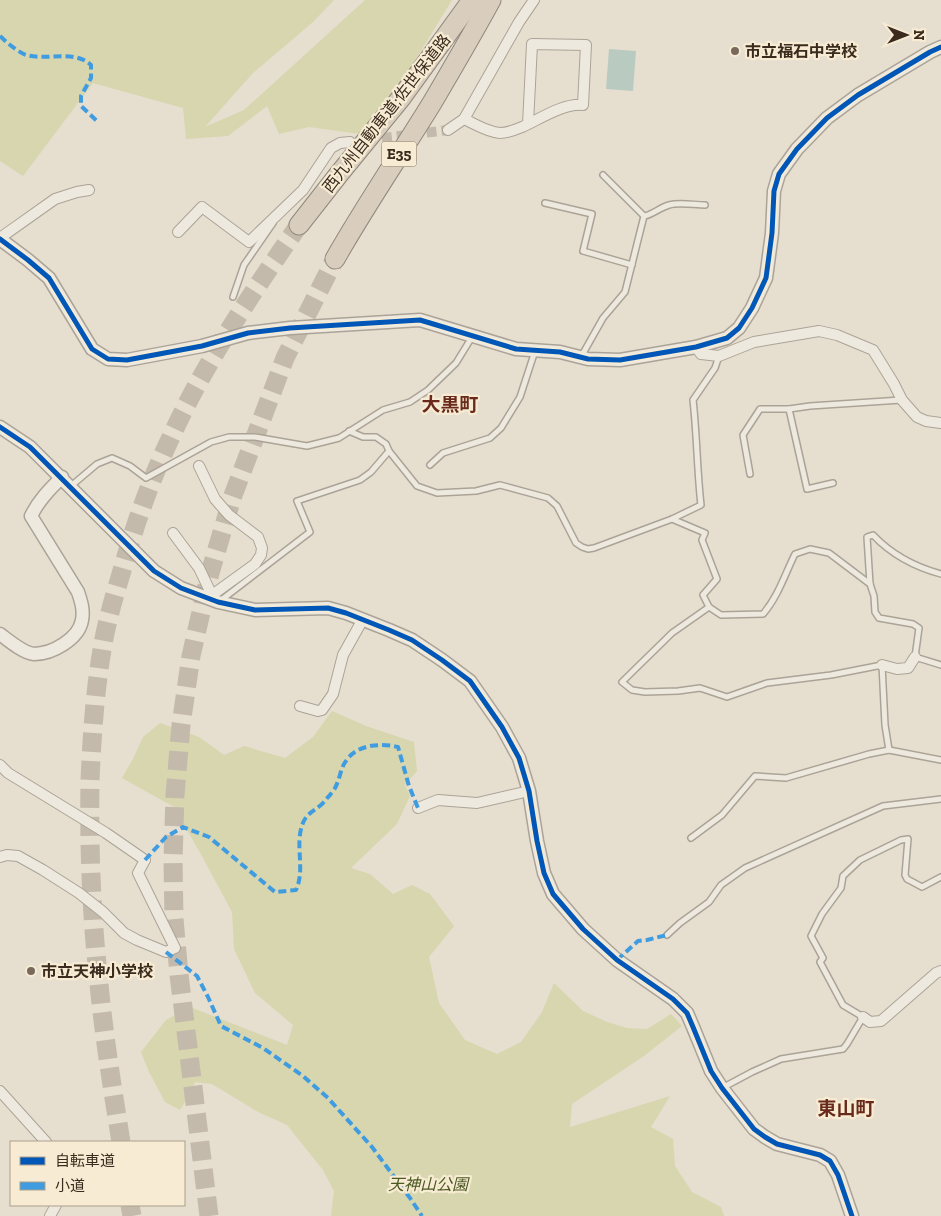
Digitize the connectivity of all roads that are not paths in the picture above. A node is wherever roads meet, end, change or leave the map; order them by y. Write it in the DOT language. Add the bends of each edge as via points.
graph roads {
  1 [pos="464,0"];
  2 [pos="472,0"];
  3 [pos="491,0"];
  4 [pos="504,0"];
  5 [pos="534,0"];
  6 [pos="446,36"];
  7 [pos="941,47"];
  8 [pos="464,49"];
  9 [pos="464,119"];
  10 [pos="528,124"];
  11 [pos="448,130"];
  12 [pos="350,142"];
  13 [pos="603,175"];
  14 [pos="89,190"];
  15 [pos="545,203"];
  16 [pos="705,205"];
  17 [pos="280,212"];
  18 [pos="644,216"];
  19 [pos="299,225"];
  20 [pos="178,232"];
  21 [pos="0,239"];
  22 [pos="334,259"];
  23 [pos="632,264"];
  24 [pos="233,297"];
  25 [pos="472,336"];
  26 [pos="696,346"];
  27 [pos="536,350"];
  28 [pos="719,356"];
  29 [pos="581,357"];
  30 [pos="902,400"];
  31 [pos="789,409"];
  32 [pos="941,423"];
  33 [pos="0,427"];
  34 [pos="349,431"];
  35 [pos="389,451"];
  36 [pos="430,465"];
  37 [pos="199,466"];
  38 [pos="750,474"];
  39 [pos="66,482"];
  40 [pos="833,483"];
  41 [pos="672,519"];
  42 [pos="173,533"];
  43 [pos="941,574"];
  44 [pos="870,584"];
  45 [pos="213,600"];
  46 [pos="709,607"];
  47 [pos="363,619"];
  48 [pos="0,634"];
  49 [pos="915,657"];
  50 [pos="882,665"];
  51 [pos="941,665"];
  52 [pos="300,706"];
  53 [pos="890,750"];
  54 [pos="941,760"];
  55 [pos="0,765"];
  56 [pos="529,791"];
  57 [pos="941,799"];
  58 [pos="418,808"];
  59 [pos="690,838"];
  60 [pos="0,857"];
  61 [pos="941,877"];
  62 [pos="667,935"];
  63 [pos="941,971"];
  64 [pos="863,1017"];
  65 [pos="722,1088"];
  66 [pos="0,1091"];
  67 [pos="45,1141"];
  68 [pos="852,1216"];
  1 -- 6 [label="highway"];
  2 -- 6 [label="highway, 西九州自動車道;佐世保道路 / E35"];
  3 -- 8 [label="highway, 西九州自動車道;佐世保道路 / E35"];
  4 -- 8 [label="highway"];
  5 -- 9 [label="street"];
  6 -- 19 [label="highway, 西九州自動車道;佐世保道路 / E35" via="401,98"];
  7 -- 26 [label="street" via="858,95 826,118 797,149 779,174 774,190 766,278 752,308 739,328 727,338"];
  8 -- 22 [label="highway, 西九州自動車道;佐世保道路 / E35"];
  9 -- 10 [label="street" via="500,133"];
  9 -- 11 [label="street"];
  10 -- 10 [label="street" via="566,106 583,105 586,44 532,44"];
  12 -- 17 [label="street" via="331,148 303,190"];
  13 -- 18 [label="lane"];
  14 -- 21 [label="street" via="55,200"];
  15 -- 23 [label="lane" via="592,214 584,251"];
  16 -- 18 [label="lane" via="670,205"];
  17 -- 20 [label="street" via="248,242 202,207"];
  17 -- 24 [label="lane" via="244,264"];
  18 -- 23 [label="lane"];
  21 -- 25 [label="street" via="49,278 92,349 108,359 137,359 248,333 290,328 420,320"];
  23 -- 29 [label="lane" via="625,292 603,318"];
  25 -- 27 [label="street" via="516,349"];
  25 -- 34 [label="lane" via="456,363 428,390 410,402 383,410"];
  26 -- 28 [label="street" via="701,354"];
  26 -- 29 [label="street" via="620,360"];
  27 -- 29 [label="street"];
  27 -- 36 [label="lane" via="520,397 502,428 490,438 443,453"];
  28 -- 30 [label="street" via="754,342 819,331 837,335 873,350"];
  28 -- 41 [label="lane" via="715,368 692,400 701,505"];
  30 -- 31 [label="lane"];
  30 -- 32 [label="street" via="917,417"];
  31 -- 38 [label="lane" via="760,409 743,435"];
  31 -- 40 [label="lane" via="807,489"];
  33 -- 39 [label="street" via="30,447"];
  34 -- 35 [label="lane" via="363,437 376,437 386,444"];
  34 -- 39 [label="lane" via="339,438 307,446 255,437 229,437 212,442 146,478 112,458"];
  35 -- 41 [label="lane" via="417,486 437,493 476,491 500,485 548,498 557,506 576,543 588,549"];
  35 -- 45 [label="lane" via="360,480 297,501 310,532"];
  37 -- 45 [label="street" via="215,499 258,537 262,548 255,564"];
  39 -- 45 [label="street" via="154,571 181,588"];
  39 -- 48 [label="street" via="45,493 31,516 78,592 82,620 76,634 50,651 32,654 14,646"];
  41 -- 46 [label="lane" via="705,533 702,540 717,578 704,595"];
  42 -- 45 [label="street" via="199,568"];
  43 -- 44 [label="lane" via="902,558 874,535 867,537"];
  44 -- 46 [label="lane" via="829,553 810,549 795,554 763,614 722,615"];
  44 -- 49 [label="lane" via="879,618 919,628"];
  45 -- 47 [label="street" via="255,610 328,608"];
  46 -- 50 [label="lane" via="672,633 622,682 632,690 645,692 700,688 727,697 767,683"];
  47 -- 52 [label="street" via="343,655 332,694 322,710"];
  47 -- 56 [label="street" via="412,640 470,681 520,758"];
  49 -- 50 [label="street" via="908,668"];
  49 -- 51 [label="lane"];
  50 -- 53 [label="lane" via="885,726"];
  53 -- 54 [label="lane"];
  53 -- 59 [label="lane" via="786,778 755,776 722,815"];
  55 -- 60 [label="street" via="145,860 138,873 175,948 166,952 137,940 124,933 79,893 44,870 18,856"];
  56 -- 58 [label="street" via="477,803 438,800"];
  56 -- 65 [label="street" via="544,873 553,894 617,960 673,999 687,1013 711,1071"];
  57 -- 62 [label="lane" via="883,806 745,868 721,884 709,902"];
  61 -- 64 [label="lane" via="922,887 907,879 908,839 901,840 860,860 844,876 841,888 822,914 811,936 824,958 820,962 843,1005"];
  63 -- 64 [label="street" via="881,1021 870,1022"];
  64 -- 65 [label="lane" via="843,1049 781,1059"];
  65 -- 68 [label="street" via="754,1129 765,1137 830,1161"];
  66 -- 67 [label="street"];
}
